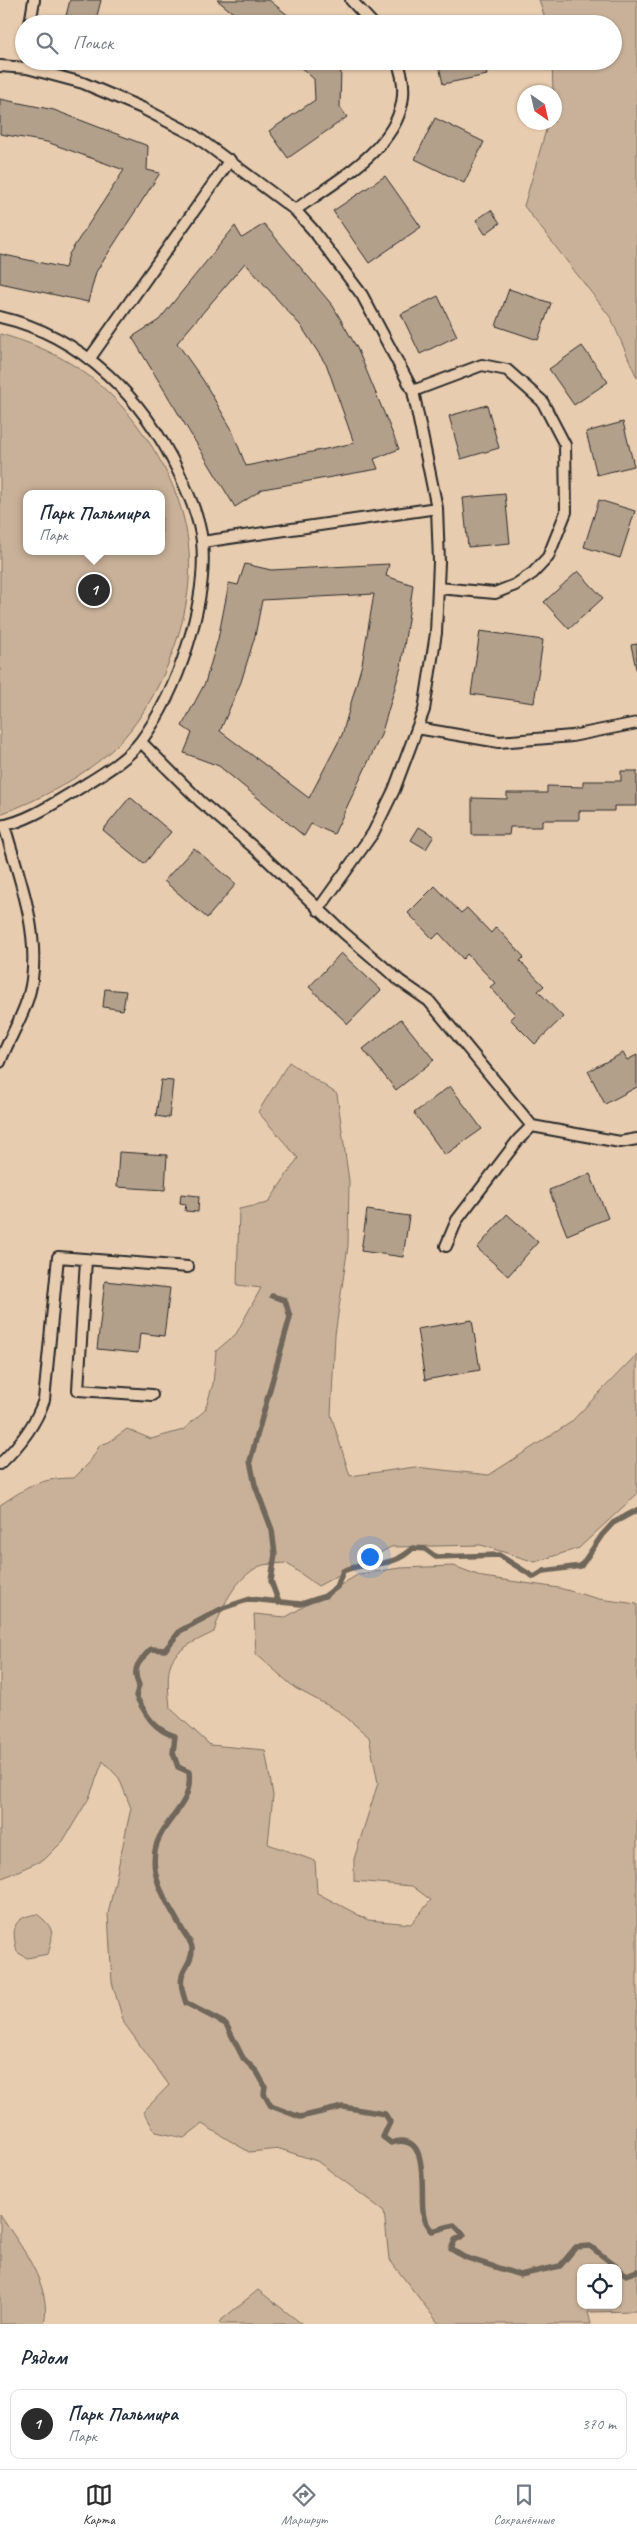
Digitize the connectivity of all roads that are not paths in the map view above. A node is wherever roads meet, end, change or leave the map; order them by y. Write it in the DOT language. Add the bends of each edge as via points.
graph roads {
  1 [pos="34,0"];
  2 [pos="351,0"];
  3 [pos="32,15"];
  4 [pos="365,15"];
  5 [pos="15,65"];
  6 [pos="0,66"];
  7 [pos="45,70"];
  8 [pos="399,70"];
  9 [pos="230,160"];
  10 [pos="295,210"];
  11 [pos="0,317"];
  12 [pos="90,358"];
  13 [pos="413,391"];
  14 [pos="437,508"];
  15 [pos="202,542"];
  16 [pos="438,588"];
  17 [pos="637,723"];
  18 [pos="417,728"];
  19 [pos="141,742"];
  20 [pos="2,825"];
  21 [pos="318,910"];
  22 [pos="0,1062"];
  23 [pos="532,1126"];
  24 [pos="637,1140"];
  25 [pos="446,1246"];
  26 [pos="86,1260"];
  27 [pos="188,1267"];
  28 [pos="152,1394"];
  29 [pos="0,1464"];
  1 -- 3 [label="lane"];
  2 -- 4 [label="lane"];
  5 -- 6 [label="lane"];
  7 -- 9 [label="lane" via="142,108 194,135"];
  8 -- 10 [label="lane" via="404,87 400,114 390,134 372,154"];
  9 -- 10 [label="lane"];
  9 -- 12 [label="lane"];
  10 -- 13 [label="lane" via="362,294"];
  11 -- 12 [label="lane" via="51,337"];
  12 -- 15 [label="lane" via="122,386 170,453 189,495"];
  13 -- 14 [label="lane"];
  13 -- 16 [label="lane" via="482,365 507,370 542,401 565,445 566,512 548,556 533,573 495,593"];
  14 -- 15 [label="lane"];
  14 -- 16 [label="lane"];
  15 -- 19 [label="lane" via="196,616 184,656"];
  16 -- 18 [label="lane" via="436,633 424,710"];
  17 -- 18 [label="lane" via="572,736 498,742"];
  18 -- 21 [label="lane" via="394,790 373,833"];
  19 -- 20 [label="lane" via="118,762 61,799"];
  19 -- 21 [label="lane"];
  20 -- 22 [label="lane" via="26,901 33,942 32,980"];
  21 -- 23 [label="lane" via="400,981 429,1001"];
  23 -- 24 [label="lane" via="620,1142"];
  23 -- 25 [label="lane" via="457,1220"];
  26 -- 27 [label="lane"];
  26 -- 28 [label="lane" via="78,1390"];
  26 -- 29 [label="lane" via="58,1257 44,1400 38,1418"];
}
